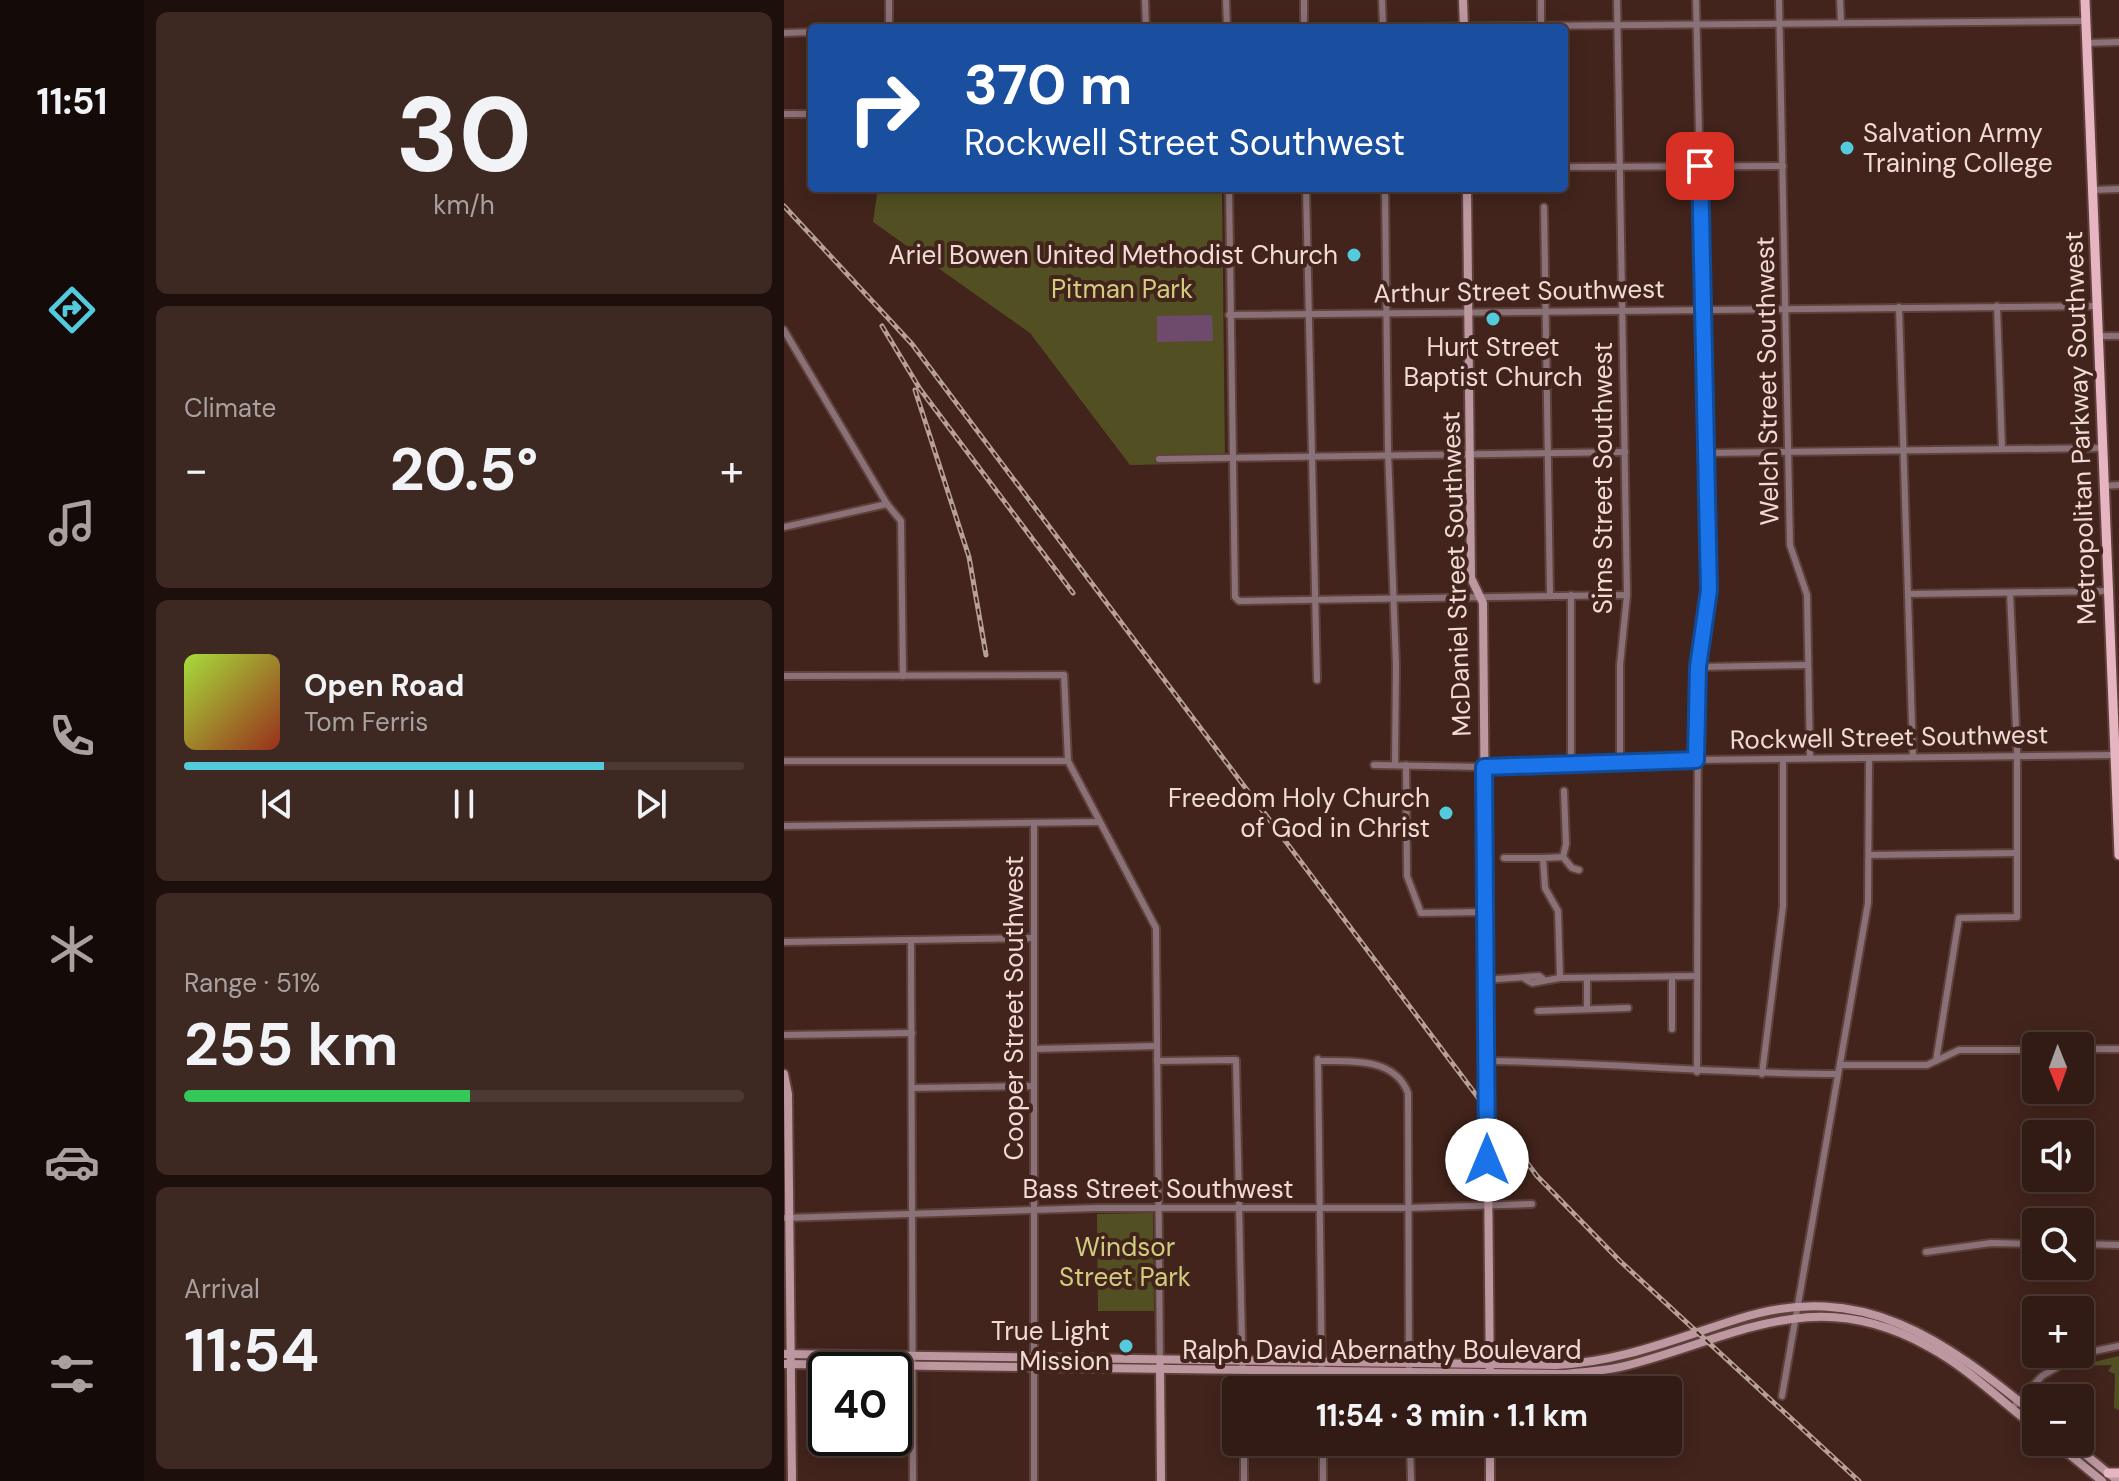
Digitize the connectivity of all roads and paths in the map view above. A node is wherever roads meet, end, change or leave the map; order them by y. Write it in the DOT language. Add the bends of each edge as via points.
graph roads {
  1 [pos="889,0"];
  2 [pos="1145,0"];
  3 [pos="1226,0"];
  4 [pos="1304,0"];
  5 [pos="1382,0"];
  6 [pos="1463,0"];
  7 [pos="1541,0"];
  8 [pos="1617,0"];
  9 [pos="1696,0"];
  10 [pos="1779,0"];
  11 [pos="1840,0"];
  12 [pos="2085,0"];
  13 [pos="2086,21"];
  14 [pos="1781,23"];
  15 [pos="1841,23"];
  16 [pos="889,24"];
  17 [pos="1146,24"];
  18 [pos="1227,24"];
  19 [pos="1303,24"];
  20 [pos="1383,24"];
  21 [pos="1464,24"];
  22 [pos="1541,24"];
  23 [pos="1617,24"];
  24 [pos="1697,24"];
  25 [pos="1568,25"];
  26 [pos="808,32"];
  27 [pos="784,33"];
  28 [pos="2119,42"];
  29 [pos="2087,43"];
  30 [pos="784,114"];
  31 [pos="808,114"];
  32 [pos="1620,166"];
  33 [pos="1700,166"];
  34 [pos="1783,166"];
  35 [pos="1568,167"];
  36 [pos="2119,189"];
  37 [pos="2092,190"];
  38 [pos="1229,192"];
  39 [pos="1306,192"];
  40 [pos="1385,192"];
  41 [pos="1467,192"];
  42 [pos="1544,207"];
  43 [pos="1997,306"];
  44 [pos="2097,306"];
  45 [pos="1899,307"];
  46 [pos="1786,308"];
  47 [pos="1703,309"];
  48 [pos="1546,310"];
  49 [pos="1622,310"];
  50 [pos="1468,311"];
  51 [pos="1386,313"];
  52 [pos="1308,314"];
  53 [pos="1229,315"];
  54 [pos="784,330"];
  55 [pos="2098,336"];
  56 [pos="2119,336"];
  57 [pos="2103,448"];
  58 [pos="2002,449"];
  59 [pos="1905,450"];
  60 [pos="1625,452"];
  61 [pos="1788,452"];
  62 [pos="1706,453"];
  63 [pos="1548,454"];
  64 [pos="1470,455"];
  65 [pos="1310,457"];
  66 [pos="1388,457"];
  67 [pos="1232,458"];
  68 [pos="1159,459"];
  69 [pos="2119,485"];
  70 [pos="2104,486"];
  71 [pos="887,504"];
  72 [pos="784,527"];
  73 [pos="2109,591"];
  74 [pos="2010,593"];
  75 [pos="1909,594"];
  76 [pos="1571,595"];
  77 [pos="1627,595"];
  78 [pos="1550,596"];
  79 [pos="1480,597"];
  80 [pos="1394,599"];
  81 [pos="1314,600"];
  82 [pos="2116,663"];
  83 [pos="1808,665"];
  84 [pos="1698,667"];
  85 [pos="784,676"];
  86 [pos="903,676"];
  87 [pos="1317,680"];
  88 [pos="2116,755"];
  89 [pos="2017,756"];
  90 [pos="1913,757"];
  91 [pos="1810,758"];
  92 [pos="1869,758"];
  93 [pos="1783,759"];
  94 [pos="1696,760"];
  95 [pos="784,761"];
  96 [pos="1068,761"];
  97 [pos="1620,763"];
  98 [pos="1571,764"];
  99 [pos="1374,765"];
  100 [pos="1395,765"];
  101 [pos="1406,765"];
  102 [pos="1484,767"];
  103 [pos="1564,791"];
  104 [pos="1098,822"];
  105 [pos="1034,823"];
  106 [pos="784,826"];
  107 [pos="2017,853"];
  108 [pos="1870,855"];
  109 [pos="2119,855"];
  110 [pos="1563,857"];
  111 [pos="1504,858"];
  112 [pos="1543,858"];
  113 [pos="1579,870"];
  114 [pos="1484,912"];
  115 [pos="1033,938"];
  116 [pos="911,940"];
  117 [pos="784,942"];
  118 [pos="1696,976"];
  119 [pos="1672,977"];
  120 [pos="1560,978"];
  121 [pos="1587,978"];
  122 [pos="1484,980"];
  123 [pos="1587,1008"];
  124 [pos="1628,1008"];
  125 [pos="1538,1011"];
  126 [pos="1672,1029"];
  127 [pos="912,1033"];
  128 [pos="784,1035"];
  129 [pos="1157,1046"];
  130 [pos="1034,1049"];
  131 [pos="2094,1049"];
  132 [pos="2119,1049"];
  133 [pos="2022,1050"];
  134 [pos="1157,1061"];
  135 [pos="1484,1061"];
  136 [pos="1936,1061"];
  137 [pos="1840,1065"];
  138 [pos="1697,1072"];
  139 [pos="784,1074"];
  140 [pos="1762,1074"];
  141 [pos="1838,1074"];
  142 [pos="1034,1086"];
  143 [pos="912,1088"];
  144 [pos="1532,1204"];
  145 [pos="1487,1207"];
  146 [pos="1237,1208"];
  147 [pos="1319,1208"];
  148 [pos="1407,1208"];
  149 [pos="1035,1209"];
  150 [pos="1158,1209"];
  151 [pos="912,1215"];
  152 [pos="787,1218"];
  153 [pos="2022,1244"];
  154 [pos="2094,1244"];
  155 [pos="2119,1245"];
  156 [pos="1926,1252"];
  157 [pos="1796,1312"];
  158 [pos="2119,1346"];
  159 [pos="2094,1351"];
  160 [pos="787,1359"];
  161 [pos="1160,1359"];
  162 [pos="913,1360"];
  163 [pos="1322,1361"];
  164 [pos="1409,1361"];
  165 [pos="1035,1362"];
  166 [pos="1242,1365"];
  167 [pos="2052,1368"];
  168 [pos="1490,1369"];
  169 [pos="1161,1370"];
  170 [pos="1322,1371"];
  171 [pos="1409,1373"];
  172 [pos="1242,1376"];
  173 [pos="1322,1376"];
  174 [pos="1490,1376"];
  175 [pos="1782,1396"];
  176 [pos="2019,1401"];
  177 [pos="2022,1403"];
  178 [pos="2012,1410"];
  179 [pos="2022,1418"];
  180 [pos="1244,1456"];
  181 [pos="1323,1456"];
  182 [pos="1410,1456"];
  183 [pos="1490,1456"];
  184 [pos="2069,1456"];
  185 [pos="2084,1456"];
  186 [pos="2119,1473"];
  187 [pos="2092,1477"];
  188 [pos="2105,1477"];
  189 [pos="792,1481"];
  190 [pos="913,1481"];
  191 [pos="1034,1481"];
  192 [pos="1161,1481"];
  193 [pos="1244,1481"];
  194 [pos="1323,1481"];
  195 [pos="1411,1481"];
  196 [pos="1490,1481"];
  197 [pos="2118,1481"];
  1 -- 16 [label="street"];
  2 -- 17 [label="street"];
  3 -- 18 [label="street"];
  4 -- 19 [label="street"];
  5 -- 20 [label="street"];
  6 -- 21 [label="main road"];
  7 -- 22 [label="street"];
  8 -- 23 [label="street, Sims Street Southwest"];
  9 -- 24 [label="street"];
  10 -- 14 [label="street, Welch Street Southwest"];
  11 -- 15 [label="street"];
  12 -- 13 [label="main road, Metropolitan Parkway Southwest"];
  13 -- 15 [label="street"];
  13 -- 29 [label="main road, Metropolitan Parkway Southwest"];
  14 -- 15 [label="street"];
  14 -- 24 [label="street"];
  14 -- 34 [label="street, Welch Street Southwest"];
  23 -- 24 [label="street"];
  23 -- 25 [label="street"];
  23 -- 32 [label="street, Sims Street Southwest"];
  24 -- 33 [label="street"];
  26 -- 27 [label="street"];
  28 -- 29 [label="street"];
  29 -- 37 [label="main road, Metropolitan Parkway Southwest"];
  30 -- 31 [label="street"];
  32 -- 33 [label="street"];
  32 -- 35 [label="street"];
  32 -- 49 [label="street, Sims Street Southwest"];
  33 -- 34 [label="street"];
  33 -- 47 [label="street"];
  34 -- 46 [label="street, Welch Street Southwest"];
  36 -- 37 [label="street"];
  37 -- 44 [label="main road, Metropolitan Parkway Southwest"];
  38 -- 53 [label="street"];
  39 -- 52 [label="street"];
  40 -- 51 [label="street"];
  41 -- 50 [label="main road, McDaniel Street Southwest"];
  42 -- 48 [label="street"];
  43 -- 44 [label="street, Arthur Street Southwest"];
  43 -- 45 [label="street, Arthur Street Southwest"];
  43 -- 58 [label="street"];
  44 -- 55 [label="main road, Metropolitan Parkway Southwest"];
  45 -- 46 [label="street, Arthur Street Southwest"];
  45 -- 59 [label="street"];
  46 -- 47 [label="street, Arthur Street Southwest"];
  46 -- 61 [label="street, Welch Street Southwest"];
  47 -- 49 [label="street, Arthur Street Southwest"];
  47 -- 62 [label="street"];
  48 -- 49 [label="street, Arthur Street Southwest"];
  48 -- 50 [label="street, Arthur Street Southwest"];
  48 -- 63 [label="street"];
  49 -- 60 [label="street, Sims Street Southwest"];
  50 -- 51 [label="street, Arthur Street Southwest"];
  50 -- 64 [label="main road, McDaniel Street Southwest"];
  51 -- 52 [label="street, Arthur Street Southwest"];
  51 -- 66 [label="street"];
  52 -- 53 [label="street, Arthur Street Southwest"];
  52 -- 65 [label="street"];
  53 -- 67 [label="street"];
  54 -- 71 [label="street"];
  55 -- 56 [label="street"];
  55 -- 57 [label="main road, Metropolitan Parkway Southwest"];
  57 -- 58 [label="street"];
  57 -- 70 [label="main road, Metropolitan Parkway Southwest"];
  58 -- 59 [label="street"];
  59 -- 61 [label="street"];
  59 -- 75 [label="street"];
  60 -- 63 [label="street"];
  60 -- 77 [label="street, Sims Street Southwest"];
  61 -- 62 [label="street"];
  61 -- 83 [label="street, Welch Street Southwest" via="1790,545 1807,595"];
  62 -- 84 [label="street" via="1709,590"];
  63 -- 64 [label="street"];
  63 -- 78 [label="street"];
  64 -- 66 [label="street"];
  64 -- 79 [label="main road, McDaniel Street Southwest" via="1471,578"];
  65 -- 66 [label="street"];
  65 -- 67 [label="street"];
  65 -- 81 [label="street"];
  66 -- 80 [label="street"];
  67 -- 68 [label="street"];
  67 -- 81 [label="street" via="1235,597"];
  69 -- 70 [label="street"];
  70 -- 73 [label="main road, Metropolitan Parkway Southwest"];
  71 -- 72 [label="street"];
  71 -- 86 [label="street" via="901,521"];
  73 -- 74 [label="street"];
  73 -- 82 [label="main road, Metropolitan Parkway Southwest"];
  74 -- 75 [label="street"];
  74 -- 89 [label="street"];
  75 -- 90 [label="street"];
  76 -- 77 [label="street"];
  76 -- 78 [label="street"];
  76 -- 98 [label="street"];
  77 -- 97 [label="street, Sims Street Southwest" via="1620,665"];
  78 -- 79 [label="street"];
  79 -- 80 [label="street"];
  79 -- 102 [label="main road, McDaniel Street Southwest"];
  80 -- 81 [label="street"];
  80 -- 100 [label="street"];
  81 -- 87 [label="street"];
  82 -- 88 [label="main road, Metropolitan Parkway Southwest"];
  83 -- 84 [label="street"];
  83 -- 91 [label="street, Welch Street Southwest"];
  84 -- 94 [label="street"];
  85 -- 86 [label="street"];
  86 -- 96 [label="street" via="1064,675"];
  88 -- 89 [label="street, Rockwell Street Southwest"];
  88 -- 109 [label="main road, Metropolitan Parkway Southwest"];
  89 -- 90 [label="street, Rockwell Street Southwest"];
  89 -- 107 [label="street"];
  90 -- 92 [label="street, Rockwell Street Southwest"];
  91 -- 92 [label="street, Rockwell Street Southwest"];
  91 -- 93 [label="street, Rockwell Street Southwest"];
  92 -- 108 [label="street"];
  93 -- 94 [label="street, Rockwell Street Southwest"];
  93 -- 140 [label="street" via="1783,906"];
  94 -- 97 [label="street, Rockwell Street Southwest"];
  94 -- 118 [label="street"];
  95 -- 96 [label="street"];
  96 -- 104 [label="street"];
  97 -- 98 [label="street, Rockwell Street Southwest"];
  98 -- 102 [label="street, Rockwell Street Southwest"];
  99 -- 100 [label="street, Rockwell Street Southwest"];
  100 -- 101 [label="street, Rockwell Street Southwest"];
  101 -- 102 [label="street, Rockwell Street Southwest"];
  101 -- 114 [label="street" via="1407,876 1421,913"];
  102 -- 114 [label="main road, McDaniel Street Southwest"];
  103 -- 110 [label="street"];
  104 -- 105 [label="street"];
  104 -- 129 [label="street" via="1156,928"];
  105 -- 106 [label="street"];
  105 -- 115 [label="street, Cooper Street Southwest"];
  107 -- 108 [label="street"];
  107 -- 136 [label="street" via="2017,917 1959,918"];
  108 -- 137 [label="street" via="1868,903"];
  110 -- 112 [label="street"];
  110 -- 113 [label="street"];
  111 -- 112 [label="street"];
  112 -- 120 [label="street" via="1545,888 1558,911"];
  114 -- 122 [label="main road, McDaniel Street Southwest"];
  115 -- 116 [label="street"];
  115 -- 130 [label="street, Cooper Street Southwest"];
  116 -- 117 [label="street"];
  116 -- 127 [label="street"];
  118 -- 119 [label="street"];
  118 -- 138 [label="street"];
  119 -- 121 [label="street"];
  119 -- 126 [label="street"];
  120 -- 121 [label="street"];
  120 -- 122 [label="street"];
  121 -- 123 [label="street"];
  122 -- 135 [label="main road, McDaniel Street Southwest"];
  123 -- 124 [label="street"];
  123 -- 125 [label="street"];
  127 -- 128 [label="street"];
  127 -- 143 [label="street"];
  129 -- 130 [label="street"];
  129 -- 134 [label="street"];
  130 -- 142 [label="street, Cooper Street Southwest"];
  131 -- 132 [label="street"];
  133 -- 136 [label="street" via="1959,1050"];
  134 -- 146 [label="street" via="1236,1060"];
  134 -- 150 [label="street"];
  135 -- 138 [label="street" via="1608,1063"];
  135 -- 145 [label="main road, McDaniel Street Southwest"];
  136 -- 137 [label="street"];
  137 -- 141 [label="street"];
  138 -- 140 [label="street"];
  139 -- 152 [label="main road"];
  140 -- 141 [label="street"];
  141 -- 157 [label="street"];
  142 -- 143 [label="street"];
  142 -- 149 [label="street, Cooper Street Southwest"];
  143 -- 151 [label="street"];
  144 -- 145 [label="street, Bass Street Southwest"];
  145 -- 148 [label="street, Bass Street Southwest"];
  145 -- 168 [label="main road, McDaniel Street Southwest"];
  146 -- 147 [label="street, Bass Street Southwest"];
  146 -- 150 [label="street, Bass Street Southwest"];
  146 -- 166 [label="street"];
  147 -- 148 [label="street, Bass Street Southwest"];
  147 -- 148 [label="street" via="1318,1060 1363,1061 1403,1080 1408,1093"];
  147 -- 163 [label="street"];
  148 -- 164 [label="street"];
  149 -- 150 [label="street, Bass Street Southwest"];
  149 -- 151 [label="street, Bass Street Southwest"];
  149 -- 165 [label="street, Cooper Street Southwest"];
  150 -- 161 [label="street"];
  151 -- 152 [label="street, Bass Street Southwest"];
  151 -- 162 [label="street"];
  152 -- 160 [label="main road"];
  153 -- 156 [label="street"];
  154 -- 155 [label="street"];
  157 -- 168 [label="main road, Ralph David Abernathy Boulevard" via="1747,1316 1607,1360"];
  157 -- 175 [label="street"];
  157 -- 176 [label="main road, Ralph David Abernathy Boulevard" via="1851,1309 1884,1316 1929,1335"];
  157 -- 178 [label="main road, Ralph David Abernathy Boulevard" via="1855,1320 1918,1341 1944,1355"];
  158 -- 159 [label="street"];
  160 -- 162 [label="main road, Ralph David Abernathy Boulevard"];
  160 -- 189 [label="main road"];
  161 -- 165 [label="main road, Ralph David Abernathy Boulevard"];
  161 -- 166 [label="main road, Ralph David Abernathy Boulevard"];
  161 -- 169 [label="main road"];
  162 -- 165 [label="main road, Ralph David Abernathy Boulevard"];
  162 -- 190 [label="street"];
  163 -- 164 [label="main road, Ralph David Abernathy Boulevard"];
  163 -- 166 [label="main road, Ralph David Abernathy Boulevard"];
  163 -- 170 [label="street"];
  164 -- 168 [label="main road, Ralph David Abernathy Boulevard"];
  164 -- 171 [label="street"];
  165 -- 169 [label="main road, Ralph David Abernathy Boulevard"];
  165 -- 191 [label="street, Cooper Street Southwest"];
  166 -- 169 [label="main road, Ralph David Abernathy Boulevard"];
  166 -- 170 [label="main road, Ralph David Abernathy Boulevard"];
  166 -- 172 [label="street"];
  167 -- 176 [label="street"];
  168 -- 171 [label="main road, Ralph David Abernathy Boulevard"];
  168 -- 174 [label="main road, McDaniel Street Southwest"];
  169 -- 192 [label="main road"];
  170 -- 171 [label="main road, Ralph David Abernathy Boulevard"];
  170 -- 173 [label="street"];
  176 -- 177 [label="main road, Ralph David Abernathy Boulevard"];
  176 -- 178 [label="street"];
  178 -- 179 [label="main road, Ralph David Abernathy Boulevard"];
  180 -- 193 [label="street"];
  181 -- 194 [label="street"];
  182 -- 195 [label="street"];
  183 -- 196 [label="main road"];
  184 -- 187 [label="main road"];
  185 -- 188 [label="main road"];
  186 -- 188 [label="main road"];
  187 -- 188 [label="main road"];
  188 -- 197 [label="main road"];
}
